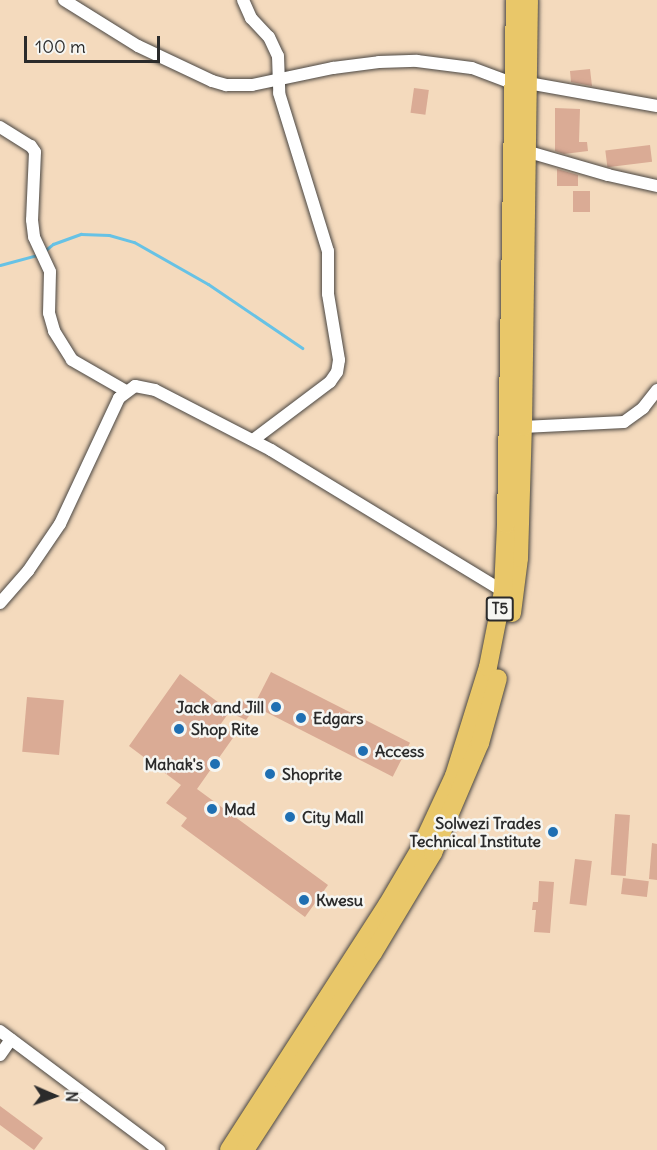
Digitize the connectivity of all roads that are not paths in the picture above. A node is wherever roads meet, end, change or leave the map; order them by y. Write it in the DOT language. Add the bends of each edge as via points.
graph roads {
  1 [pos="64,0"];
  2 [pos="243,0"];
  3 [pos="514,0"];
  4 [pos="530,0"];
  5 [pos="278,80"];
  6 [pos="520,83"];
  7 [pos="657,106"];
  8 [pos="0,127"];
  9 [pos="529,152"];
  10 [pos="657,186"];
  11 [pos="657,390"];
  12 [pos="126,391"];
  13 [pos="523,428"];
  14 [pos="253,440"];
  15 [pos="503,591"];
  16 [pos="0,603"];
  17 [pos="0,1031"];
  18 [pos="11,1039"];
  19 [pos="0,1055"];
  20 [pos="159,1150"];
  21 [pos="229,1150"];
  22 [pos="245,1150"];
  1 -- 5 [label="street" via="138,46 212,81 238,86"];
  2 -- 5 [label="street" via="278,56"];
  3 -- 6 [label="highway, T5"];
  4 -- 6 [label="highway, T5"];
  5 -- 6 [label="street" via="333,68 417,61 472,68"];
  5 -- 14 [label="street" via="301,170 328,251 328,294 339,367 330,382"];
  6 -- 7 [label="street"];
  6 -- 9 [label="highway, T5"];
  6 -- 15 [label="highway, T5"];
  8 -- 12 [label="street" via="31,146 35,153 32,220 34,237 50,272 49,313 54,332 72,360"];
  9 -- 10 [label="street"];
  9 -- 13 [label="highway, T5"];
  11 -- 13 [label="street" via="643,408 624,422"];
  12 -- 14 [label="street" via="135,386 155,390"];
  12 -- 16 [label="street" via="119,398 60,524"];
  13 -- 22 [label="highway, T5" via="516,591 494,691 465,784 407,898"];
  14 -- 15 [label="street"];
  15 -- 21 [label="highway, T5" via="481,693 454,776 431,826 387,905"];
  17 -- 18 [label="street"];
  18 -- 19 [label="street"];
  18 -- 20 [label="street"];
}
